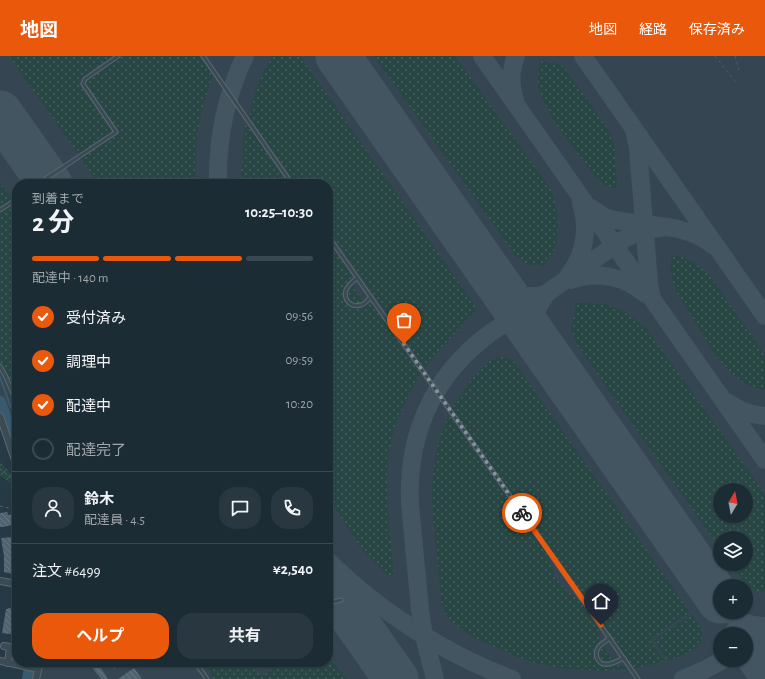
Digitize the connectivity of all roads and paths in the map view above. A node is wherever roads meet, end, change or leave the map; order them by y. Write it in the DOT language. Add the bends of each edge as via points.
graph roads {
  1 [pos="118,56"];
  2 [pos="203,56"];
  3 [pos="715,56"];
  4 [pos="736,56"];
  5 [pos="739,70"];
  6 [pos="737,84"];
  7 [pos="46,179"];
  8 [pos="289,179"];
  9 [pos="12,202"];
  10 [pos="0,210"];
  11 [pos="333,243"];
  12 [pos="357,278"];
  13 [pos="371,297"];
  14 [pos="0,366"];
  15 [pos="12,391"];
  16 [pos="0,416"];
  17 [pos="12,451"];
  18 [pos="0,469"];
  19 [pos="12,478"];
  20 [pos="0,506"];
  21 [pos="12,509"];
  22 [pos="0,581"];
  23 [pos="12,583"];
  24 [pos="341,600"];
  25 [pos="333,602"];
  26 [pos="610,638"];
  27 [pos="10,647"];
  28 [pos="624,658"];
  29 [pos="0,662"];
  30 [pos="8,663"];
  31 [pos="12,664"];
  32 [pos="28,667"];
  33 [pos="199,667"];
  34 [pos="38,669"];
  35 [pos="36,679"];
  36 [pos="207,679"];
  37 [pos="638,679"];
  1 -- 7 [label="lane" via="84,79 83,84 116,132"];
  2 -- 8 [label="lane"];
  3 -- 6 [label="path"];
  4 -- 5 [label="path"];
  9 -- 10 [label="lane"];
  11 -- 12 [label="lane"];
  12 -- 13 [label="lane"];
  12 -- 13 [label="lane" via="346,291 347,301 356,306 364,304"];
  13 -- 26 [label="lane"];
  14 -- 15 [label="lane"];
  16 -- 17 [label="street"];
  18 -- 19 [label="path"];
  20 -- 21 [label="path"];
  22 -- 23 [label="street"];
  24 -- 25 [label="lane"];
  26 -- 28 [label="lane"];
  26 -- 28 [label="lane" via="597,649 599,661 606,665"];
  27 -- 30 [label="street"];
  28 -- 37 [label="lane"];
  29 -- 30 [label="street"];
  30 -- 31 [label="street"];
  32 -- 34 [label="street"];
  33 -- 36 [label="lane"];
  34 -- 35 [label="street"];
}
